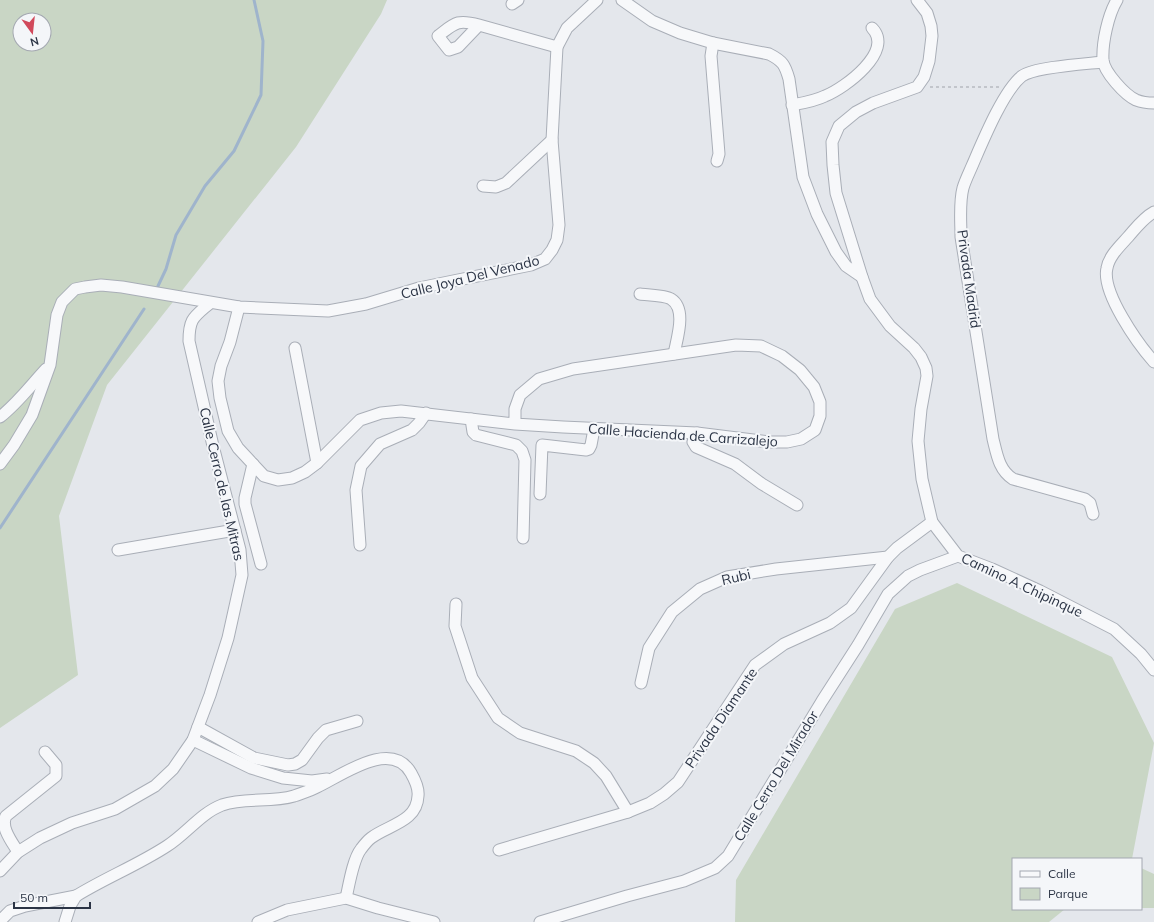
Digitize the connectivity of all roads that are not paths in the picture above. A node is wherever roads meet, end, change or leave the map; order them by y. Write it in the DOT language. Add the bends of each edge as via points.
graph roads {
  1 [pos="597,0"];
  2 [pos="622,0"];
  3 [pos="917,0"];
  4 [pos="1116,0"];
  5 [pos="479,25"];
  6 [pos="872,28"];
  7 [pos="713,43"];
  8 [pos="557,47"];
  9 [pos="1103,62"];
  10 [pos="1154,103"];
  11 [pos="792,106"];
  12 [pos="552,140"];
  13 [pos="717,161"];
  14 [pos="483,186"];
  15 [pos="1154,212"];
  16 [pos="862,277"];
  17 [pos="640,294"];
  18 [pos="210,302"];
  19 [pos="239,307"];
  20 [pos="295,348"];
  21 [pos="674,354"];
  22 [pos="1154,362"];
  23 [pos="50,366"];
  24 [pos="426,413"];
  25 [pos="0,417"];
  26 [pos="471,419"];
  27 [pos="515,424"];
  28 [pos="594,429"];
  29 [pos="698,433"];
  30 [pos="317,463"];
  31 [pos="0,464"];
  32 [pos="253,464"];
  33 [pos="540,494"];
  34 [pos="798,505"];
  35 [pos="1093,514"];
  36 [pos="932,522"];
  37 [pos="235,530"];
  38 [pos="523,538"];
  39 [pos="360,545"];
  40 [pos="118,550"];
  41 [pos="958,556"];
  42 [pos="888,558"];
  43 [pos="261,564"];
  44 [pos="456,604"];
  45 [pos="1154,670"];
  46 [pos="641,683"];
  47 [pos="357,721"];
  48 [pos="198,727"];
  49 [pos="193,740"];
  50 [pos="45,752"];
  51 [pos="334,779"];
  52 [pos="628,812"];
  53 [pos="499,850"];
  54 [pos="18,852"];
  55 [pos="0,871"];
  56 [pos="76,896"];
  57 [pos="346,898"];
  58 [pos="0,921"];
  59 [pos="65,922"];
  60 [pos="258,922"];
  61 [pos="434,922"];
  62 [pos="540,922"];
  1 -- 8 [label="street, Calle Joya Del Venado" via="567,28"];
  2 -- 7 [label="street" via="652,21"];
  3 -- 16 [label="street, Camino A Chipinque" via="926,13 932,36 924,77 917,86 856,112 838,126 832,142 836,193"];
  4 -- 9 [label="street" via="1105,36"];
  5 -- 8 [label="street"];
  6 -- 11 [label="street" via="877,34 878,42 871,61 848,82 825,96"];
  7 -- 11 [label="street" via="769,54 777,58 785,66"];
  7 -- 13 [label="street" via="711,56 719,154"];
  8 -- 12 [label="street, Calle Joya Del Venado"];
  9 -- 10 [label="street" via="1121,89 1137,100"];
  9 -- 35 [label="street, Privada Madrid" via="1035,72 1023,76 1012,87 980,147 962,189 960,214 961,237 993,440 1000,465 1013,479 1085,499 1090,502"];
  11 -- 16 [label="street" via="803,177 817,214 836,252 846,266"];
  12 -- 14 [label="street" via="506,182 496,187"];
  12 -- 19 [label="street, Calle Joya Del Venado" via="559,225 557,240 545,259 531,265 419,288 328,311"];
  15 -- 22 [label="street" via="1141,222 1106,267 1108,288 1117,309"];
  16 -- 36 [label="street, Camino A Chipinque" via="870,299 890,326 914,348 926,368 918,441 922,478"];
  17 -- 21 [label="street" via="670,298 678,306 680,316"];
  18 -- 19 [label="street, Calle Joya Del Venado"];
  18 -- 23 [label="street, Calle Joya Del Venado" via="122,287 101,285 75,289 62,302 57,315"];
  18 -- 37 [label="street, Calle Cerro de las Mitras" via="193,318 189,327 189,341 212,446"];
  19 -- 32 [label="street, Calle Hacienda de Carrizalejo" via="218,381 228,431 238,448"];
  20 -- 30 [label="street"];
  21 -- 27 [label="street, Calle Hacienda de Carrizalejo" via="573,369 539,379 520,396 515,409"];
  21 -- 29 [label="street, Calle Hacienda de Carrizalejo" via="736,345 761,346 782,356 800,370 814,387 820,402 820,416 815,430 801,439 768,442"];
  23 -- 25 [label="street" via="31,384 18,402"];
  23 -- 31 [label="street" via="32,415"];
  24 -- 26 [label="street, Calle Hacienda de Carrizalejo"];
  24 -- 30 [label="street, Calle Hacienda de Carrizalejo" via="381,413 360,420"];
  24 -- 39 [label="street" via="412,430 380,444 361,466 356,490"];
  26 -- 27 [label="street, Calle Hacienda de Carrizalejo"];
  26 -- 38 [label="street" via="476,435 516,446 522,451 525,460"];
  27 -- 28 [label="street, Calle Hacienda de Carrizalejo"];
  28 -- 29 [label="street, Calle Hacienda de Carrizalejo"];
  28 -- 33 [label="street" via="590,449 542,445"];
  29 -- 34 [label="street" via="693,442 696,447 735,464 762,484"];
  30 -- 32 [label="street, Calle Hacienda de Carrizalejo" via="292,478 278,480 264,476"];
  32 -- 43 [label="street" via="245,504"];
  36 -- 41 [label="street, Camino A Chipinque"];
  36 -- 42 [label="street, Privada Diamante" via="897,548"];
  37 -- 40 [label="street"];
  37 -- 48 [label="street, Calle Cerro de las Mitras" via="242,575 228,638"];
  41 -- 45 [label="street, Camino A Chipinque" via="1040,591 1114,630 1141,654"];
  41 -- 62 [label="street, Calle Cerro Del Mirador" via="908,576 888,594 728,856 715,868 684,882"];
  42 -- 46 [label="street, Rubi" via="776,569 727,577 700,589 672,612 649,648"];
  42 -- 52 [label="street, Privada Diamante" via="851,608 830,623 784,644 755,666 678,782 650,803"];
  44 -- 52 [label="street" via="455,626 472,678 498,718 520,733 576,751 594,763 606,776"];
  47 -- 48 [label="street" via="326,730 302,760 288,765 254,758"];
  48 -- 49 [label="street, Calle Cerro de las Mitras"];
  49 -- 51 [label="street" via="251,768 283,778 312,781"];
  49 -- 54 [label="street, Calle Cerro de las Mitras" via="173,769 156,786 115,809 72,823 40,838"];
  50 -- 54 [label="street" via="56,765 56,776 3,820 3,826"];
  51 -- 56 [label="street" via="293,796 222,805 204,815 166,847"];
  51 -- 57 [label="street" via="362,763 378,759 395,760 407,767 415,781 418,795 416,807 405,820 371,838 360,851"];
  52 -- 53 [label="street, Privada Diamante"];
  54 -- 55 [label="street, Calle Cerro de las Mitras"];
  56 -- 58 [label="street" via="25,906 10,911"];
  56 -- 59 [label="street"];
  57 -- 60 [label="street" via="288,910"];
  57 -- 61 [label="street"];
}
